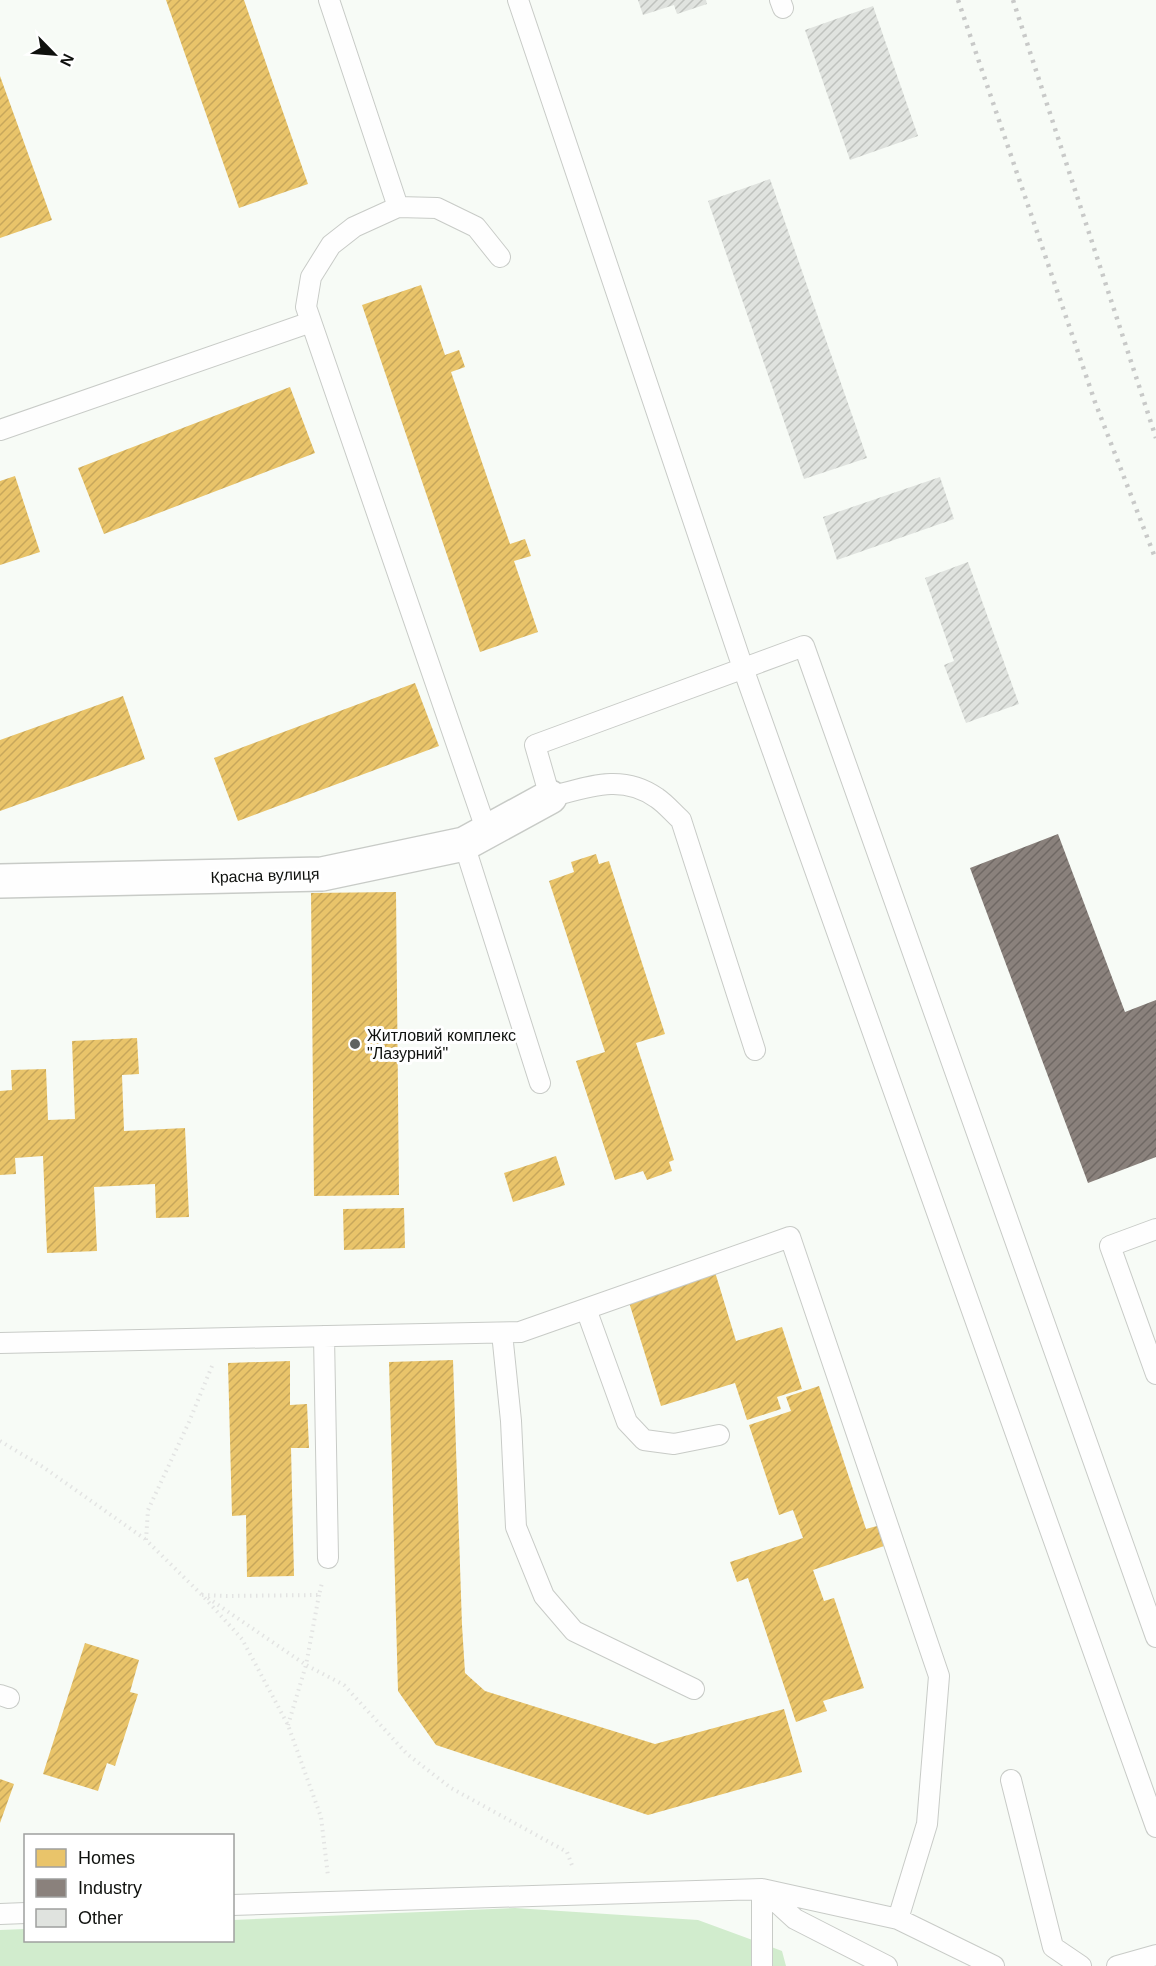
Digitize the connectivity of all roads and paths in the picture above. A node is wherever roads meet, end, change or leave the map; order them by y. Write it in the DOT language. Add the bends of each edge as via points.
graph roads {
  1 [pos="329,0"];
  2 [pos="518,0"];
  3 [pos="398,207"];
  4 [pos="500,256"];
  5 [pos="311,322"];
  6 [pos="0,430"];
  7 [pos="743,668"];
  8 [pos="550,796"];
  9 [pos="475,838"];
  10 [pos="0,881"];
  11 [pos="755,1050"];
  12 [pos="540,1083"];
  13 [pos="1156,1229"];
  14 [pos="586,1309"];
  15 [pos="502,1333"];
  16 [pos="324,1336"];
  17 [pos="212,1339"];
  18 [pos="0,1343"];
  19 [pos="1154,1361"];
  20 [pos="719,1435"];
  21 [pos="0,1441"];
  22 [pos="146,1540"];
  23 [pos="328,1558"];
  24 [pos="202,1595"];
  25 [pos="319,1595"];
  26 [pos="1156,1637"];
  27 [pos="306,1665"];
  28 [pos="694,1689"];
  29 [pos="288,1725"];
  30 [pos="1011,1780"];
  31 [pos="1156,1827"];
  32 [pos="762,1889"];
  33 [pos="583,1894"];
  34 [pos="330,1900"];
  35 [pos="234,1905"];
  36 [pos="24,1913"];
  37 [pos="0,1914"];
  38 [pos="898,1919"];
  39 [pos="1156,1955"];
  40 [pos="762,1966"];
  41 [pos="887,1966"];
  42 [pos="994,1966"];
  43 [pos="1082,1966"];
  44 [pos="1117,1966"];
  1 -- 3 [label="lane"];
  2 -- 7 [label="lane"];
  3 -- 4 [label="lane" via="437,208 476,227"];
  3 -- 5 [label="lane" via="354,228 331,245 311,277 306,307"];
  5 -- 6 [label="lane"];
  5 -- 9 [label="lane"];
  7 -- 8 [label="lane" via="535,746"];
  7 -- 26 [label="lane" via="804,646"];
  7 -- 31 [label="lane"];
  8 -- 9 [label="street, Красна вулиця"];
  8 -- 11 [label="lane" via="606,783 633,785 658,798 681,820"];
  9 -- 10 [label="street, Красна вулиця" via="322,874"];
  9 -- 12 [label="lane"];
  13 -- 19 [label="lane" via="1110,1246"];
  14 -- 15 [label="lane" via="520,1332"];
  14 -- 20 [label="lane" via="627,1422 644,1440 674,1444"];
  14 -- 38 [label="lane" via="790,1237 939,1676 927,1824"];
  15 -- 16 [label="lane"];
  15 -- 28 [label="lane" via="516,1527 544,1596 574,1631"];
  16 -- 17 [label="lane"];
  16 -- 23 [label="lane"];
  17 -- 18 [label="lane"];
  17 -- 22 [label="path" via="213,1364 148,1510"];
  21 -- 22 [label="path"];
  22 -- 24 [label="path"];
  23 -- 25 [label="path"];
  24 -- 25 [label="path"];
  24 -- 27 [label="path"];
  24 -- 29 [label="path" via="242,1639"];
  25 -- 27 [label="path"];
  27 -- 29 [label="path"];
  27 -- 33 [label="path" via="344,1685 407,1754 451,1788 567,1852"];
  29 -- 34 [label="path" via="321,1817"];
  30 -- 43 [label="lane" via="1053,1947"];
  32 -- 33 [label="lane"];
  32 -- 38 [label="lane"];
  32 -- 40 [label="lane"];
  32 -- 41 [label="lane" via="795,1919"];
  33 -- 34 [label="lane"];
  34 -- 35 [label="lane"];
  36 -- 37 [label="lane"];
  38 -- 42 [label="lane"];
  39 -- 44 [label="lane"];
}
